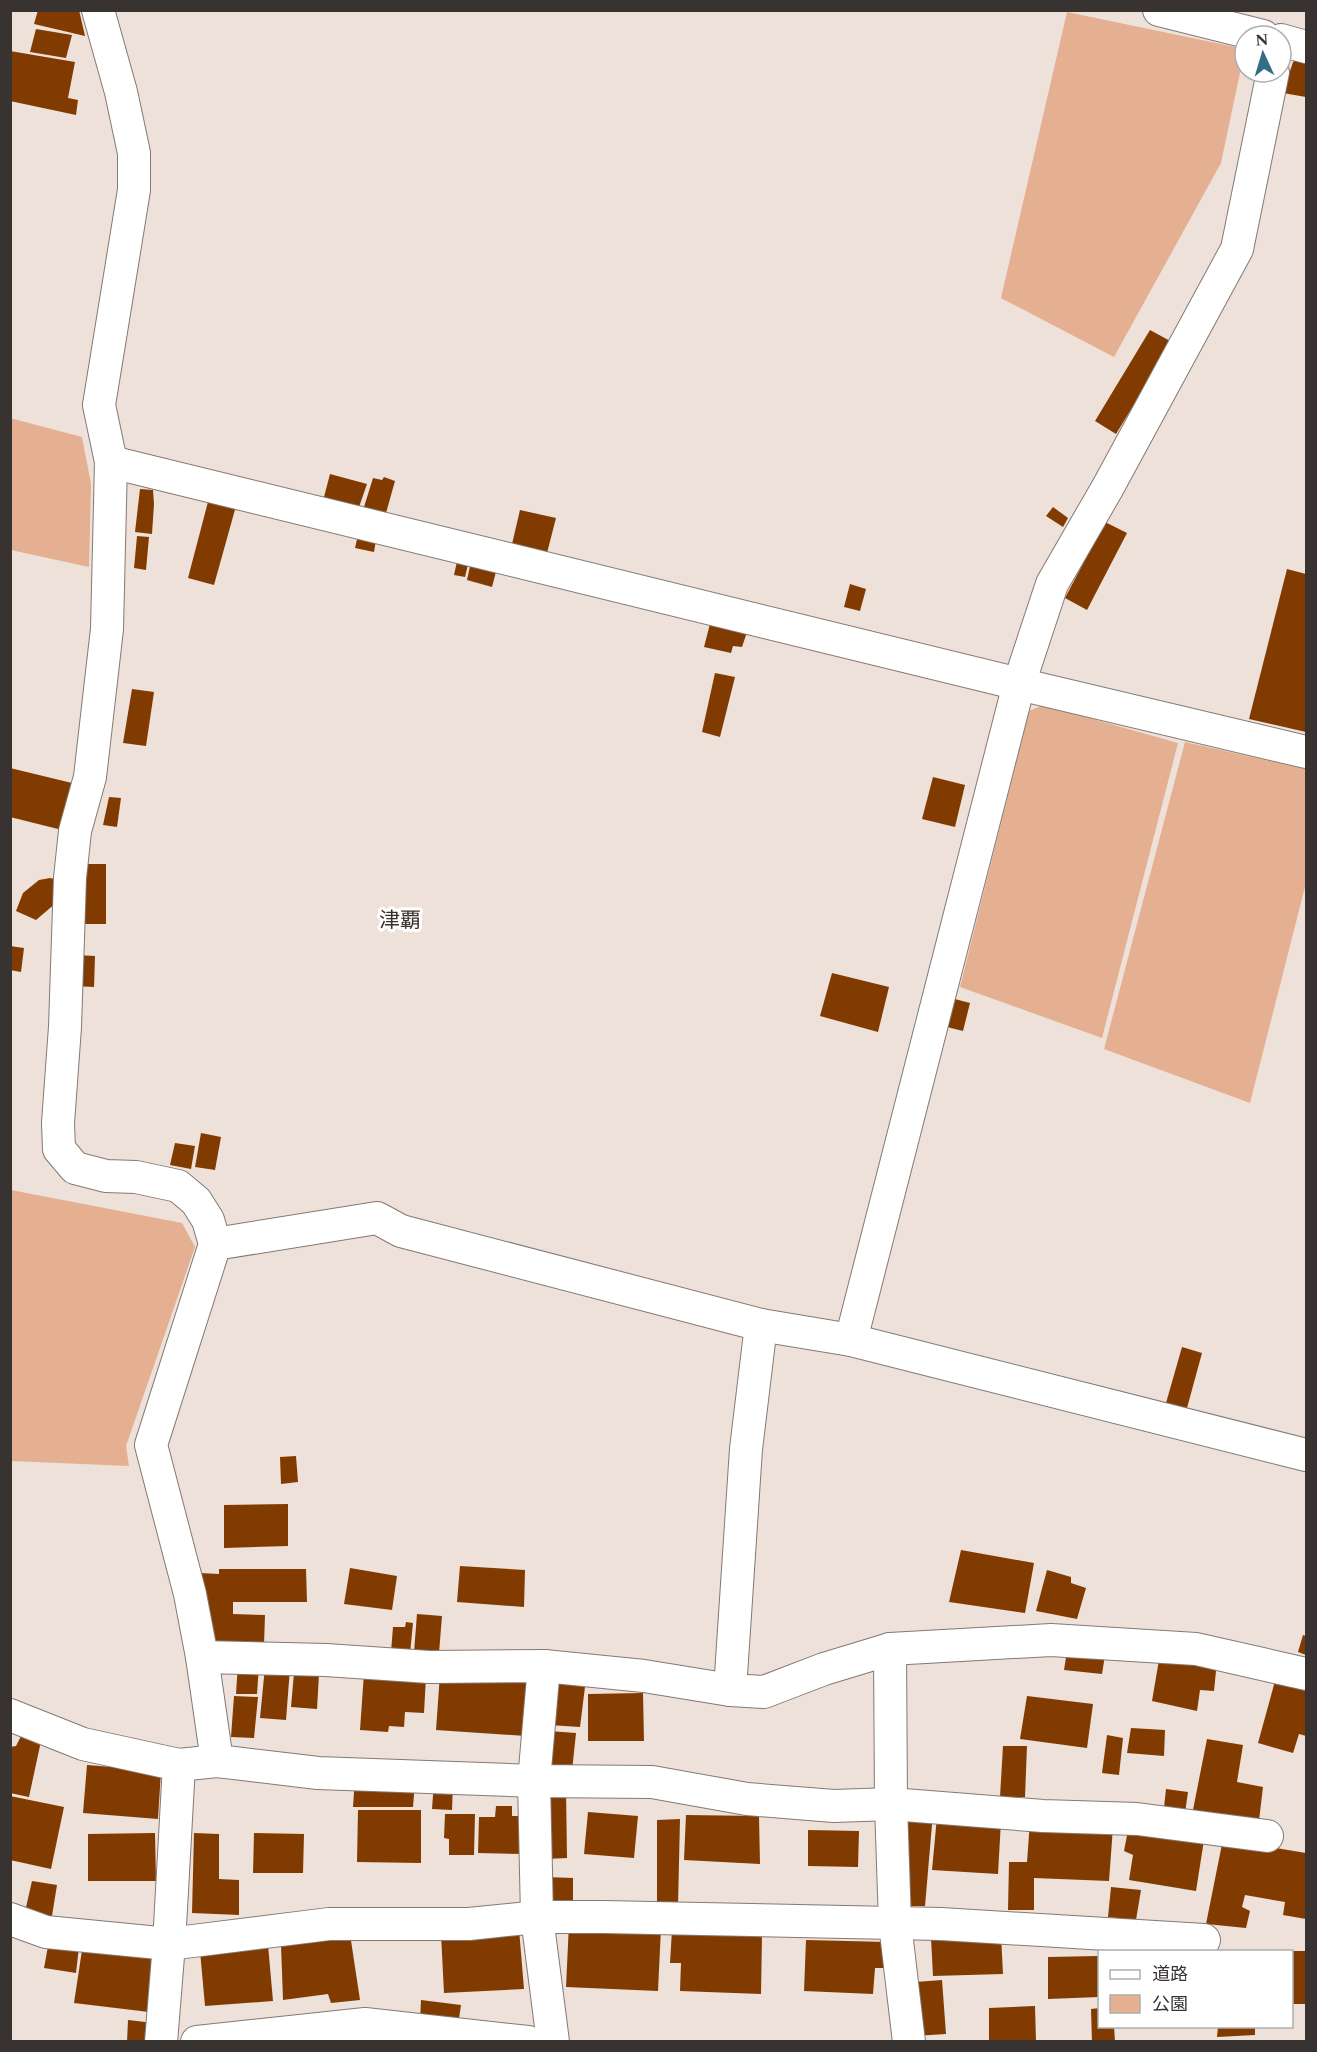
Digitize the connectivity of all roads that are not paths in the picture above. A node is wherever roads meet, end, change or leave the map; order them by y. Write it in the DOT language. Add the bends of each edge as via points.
graph roads {
  1 [pos="98,10"];
  2 [pos="1159,10"];
  3 [pos="1233,28"];
  4 [pos="1271,84"];
  5 [pos="111,462"];
  6 [pos="1019,684"];
  7 [pos="1306,752"];
  8 [pos="215,1244"];
  9 [pos="761,1325"];
  10 [pos="851,1340"];
  11 [pos="1306,1455"];
  12 [pos="890,1649"];
  13 [pos="202,1657"];
  14 [pos="544,1666"];
  15 [pos="1306,1674"];
  16 [pos="730,1690"];
  17 [pos="10,1716"];
  18 [pos="217,1761"];
  19 [pos="179,1766"];
  20 [pos="534,1781"];
  21 [pos="891,1803"];
  22 [pos="1267,1836"];
  23 [pos="537,1917"];
  24 [pos="10,1919"];
  25 [pos="895,1924"];
  26 [pos="1204,1940"];
  27 [pos="169,1944"];
  28 [pos="161,2042"];
  29 [pos="196,2042"];
  30 [pos="528,2042"];
  31 [pos="553,2042"];
  32 [pos="909,2042"];
  1 -- 5 [label="street" via="134,153 134,190 99,405"];
  2 -- 3 [label="street"];
  4 -- 6 [label="street" via="1237,249 1052,584"];
  5 -- 6 [label="street"];
  5 -- 8 [label="street" via="107,629 90,777 75,831 70,878 59,1149 75,1168 178,1186 196,1201 208,1220"];
  6 -- 7 [label="street"];
  6 -- 10 [label="street"];
  8 -- 9 [label="street" via="377,1218 400,1231"];
  8 -- 13 [label="street" via="151,1445 190,1594"];
  9 -- 10 [label="street"];
  9 -- 16 [label="street" via="746,1449"];
  10 -- 11 [label="street"];
  12 -- 15 [label="street" via="1051,1640 1196,1649"];
  12 -- 16 [label="street" via="764,1692"];
  12 -- 21 [label="street"];
  13 -- 14 [label="street" via="429,1667"];
  13 -- 18 [label="street"];
  14 -- 16 [label="street"];
  14 -- 20 [label="street"];
  17 -- 19 [label="street" via="83,1744"];
  18 -- 19 [label="street"];
  18 -- 20 [label="street" via="318,1773"];
  19 -- 27 [label="street"];
  20 -- 21 [label="street" via="652,1782 747,1799 834,1806"];
  20 -- 23 [label="street"];
  21 -- 22 [label="street" via="1137,1820"];
  21 -- 25 [label="street"];
  23 -- 25 [label="street"];
  23 -- 27 [label="street" via="469,1924 329,1924"];
  23 -- 31 [label="street"];
  24 -- 27 [label="street" via="46,1932"];
  25 -- 26 [label="street"];
  25 -- 32 [label="street"];
  27 -- 28 [label="street"];
  29 -- 30 [label="street" via="365,2024"];
}
